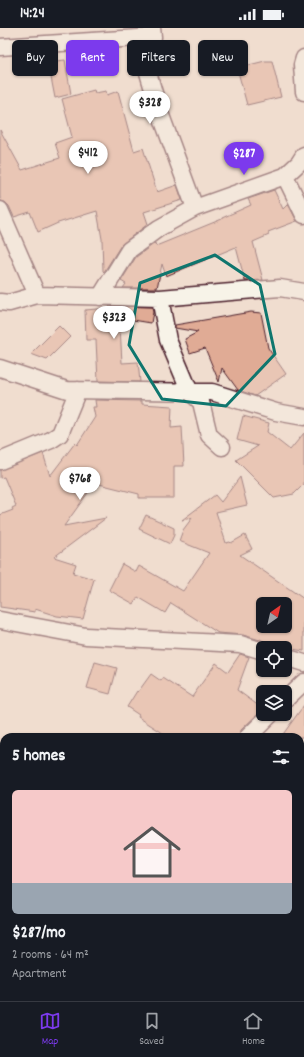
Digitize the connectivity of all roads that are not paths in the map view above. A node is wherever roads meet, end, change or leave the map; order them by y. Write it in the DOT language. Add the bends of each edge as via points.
graph roads {
  1 [pos="152,32"];
  2 [pos="0,47"];
  3 [pos="304,58"];
  4 [pos="304,92"];
  5 [pos="304,155"];
  6 [pos="285,176"];
  7 [pos="195,208"];
  8 [pos="0,210"];
  9 [pos="304,214"];
  10 [pos="304,292"];
  11 [pos="37,295"];
  12 [pos="100,297"];
  13 [pos="160,298"];
  14 [pos="0,302"];
  15 [pos="0,368"];
  16 [pos="78,390"];
  17 [pos="190,392"];
  18 [pos="304,417"];
  19 [pos="222,447"];
  20 [pos="0,461"];
  21 [pos="0,620"];
  22 [pos="256,649"];
  23 [pos="292,659"];
  24 [pos="304,663"];
  25 [pos="304,682"];
  26 [pos="292,693"];
  27 [pos="264,721"];
  28 [pos="252,733"];
  1 -- 2 [label="street"];
  1 -- 7 [label="street" via="147,69 159,110"];
  3 -- 4 [label="street"];
  5 -- 6 [label="street" via="300,163"];
  6 -- 7 [label="street"];
  6 -- 9 [label="street"];
  7 -- 12 [label="street" via="159,228 129,250"];
  8 -- 11 [label="street"];
  10 -- 13 [label="street" via="280,288"];
  11 -- 12 [label="street"];
  11 -- 14 [label="street"];
  12 -- 13 [label="street"];
  13 -- 17 [label="street" via="168,340"];
  15 -- 16 [label="street" via="67,390"];
  16 -- 17 [label="street"];
  16 -- 20 [label="street" via="60,434"];
  17 -- 18 [label="street" via="212,392 276,412"];
  17 -- 19 [label="street" via="201,402 209,435"];
  21 -- 22 [label="street" via="86,636 240,644"];
  23 -- 24 [label="street"];
  25 -- 26 [label="street"];
  27 -- 28 [label="street"];
}
